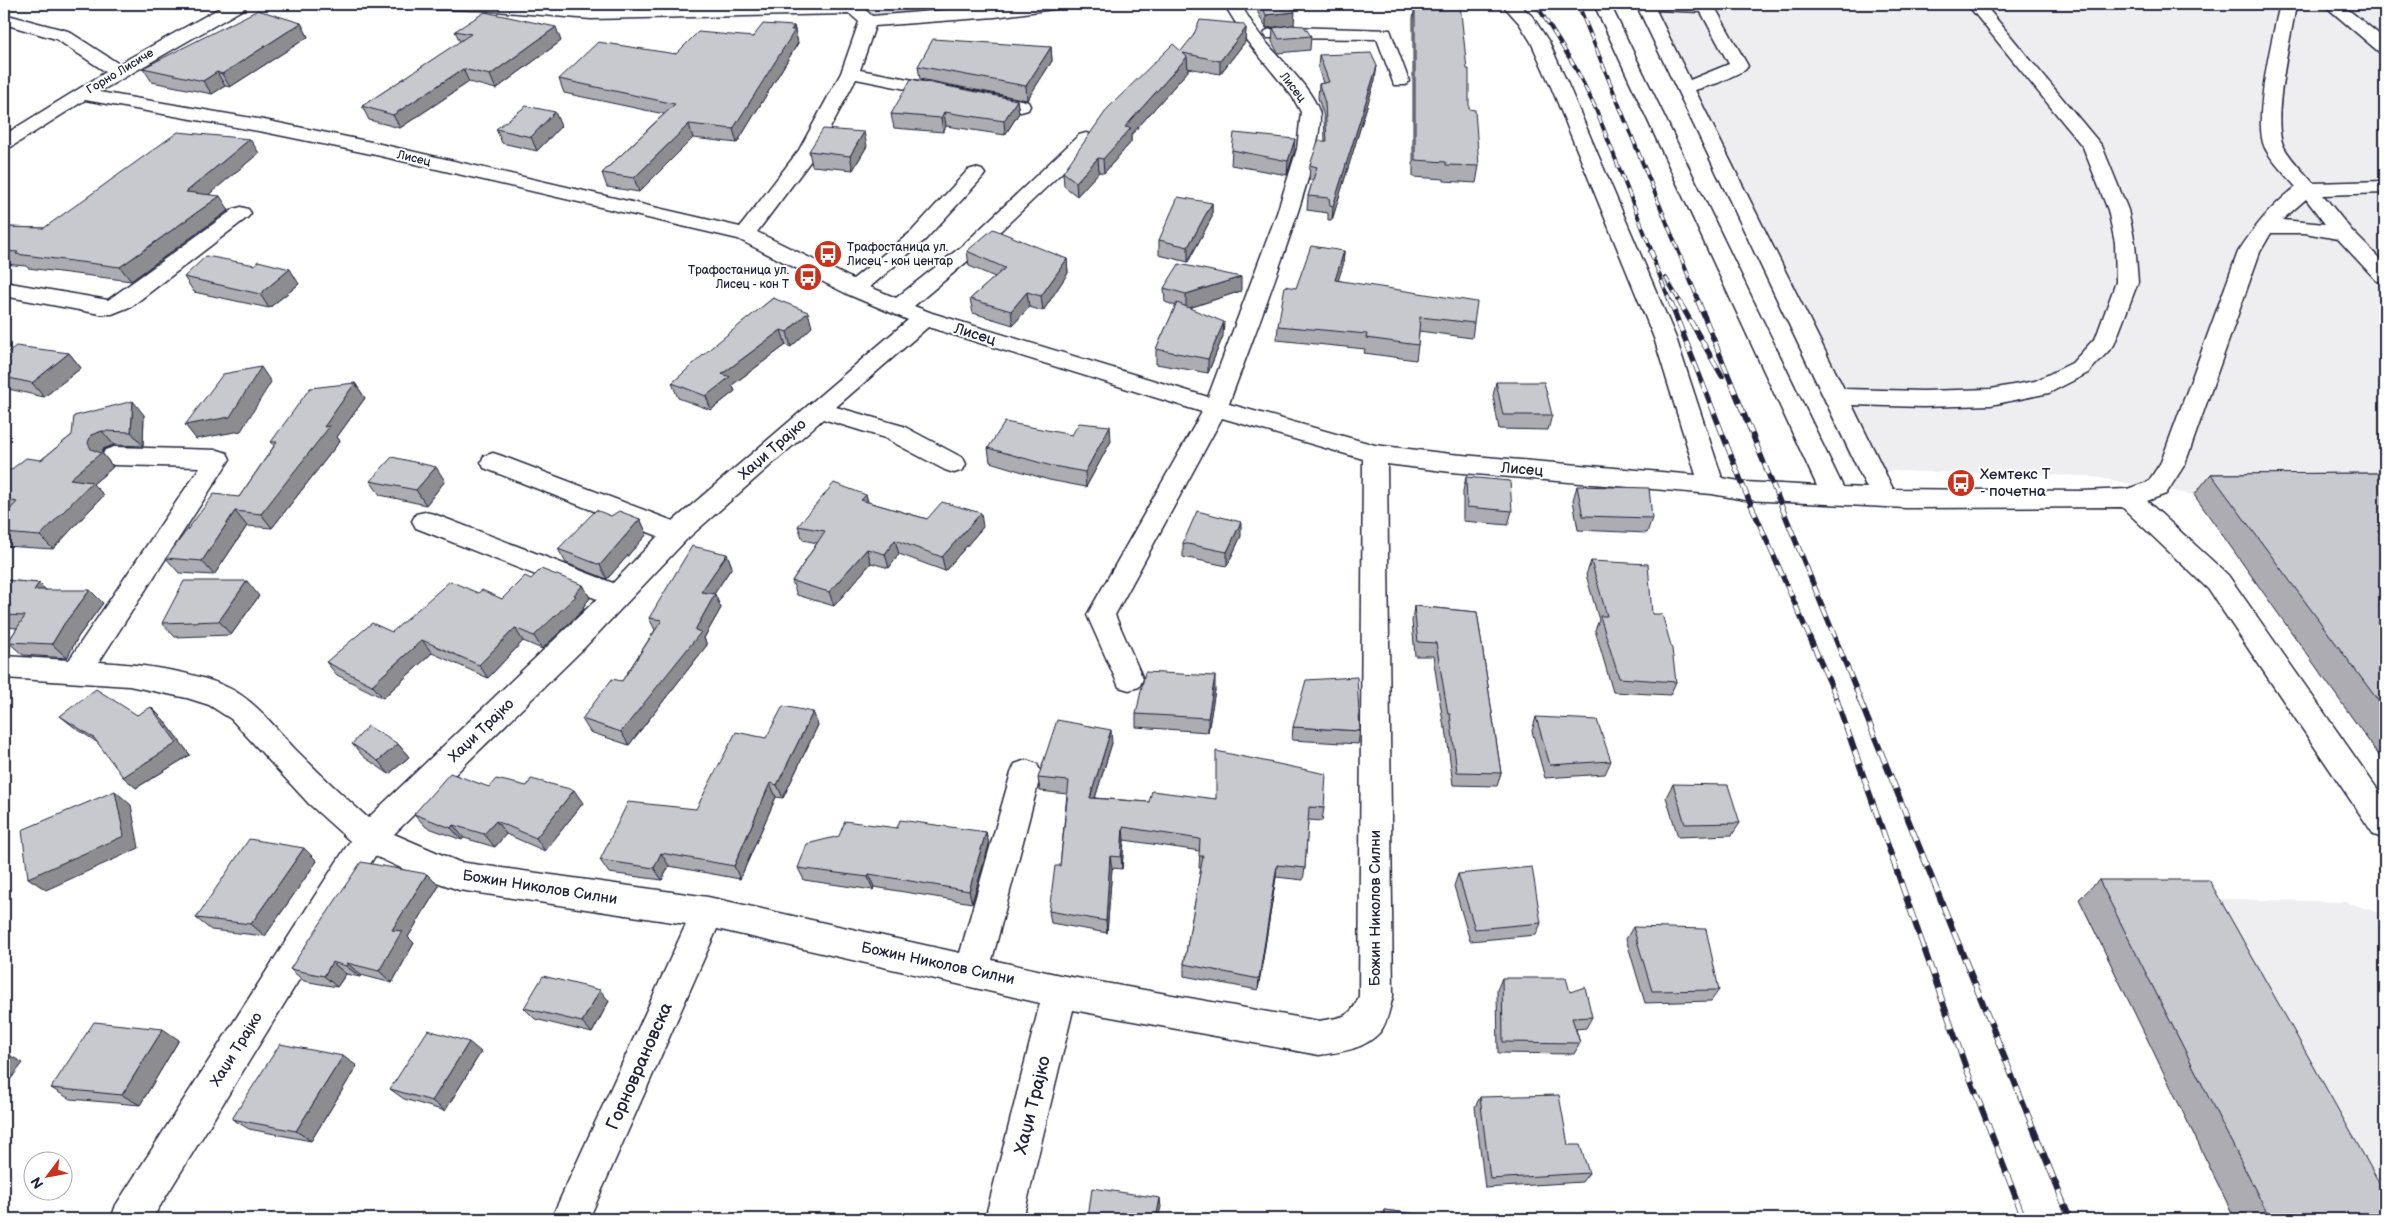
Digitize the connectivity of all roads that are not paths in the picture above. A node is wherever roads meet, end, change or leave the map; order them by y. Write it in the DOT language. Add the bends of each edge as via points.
graph roads {
  1 [pos="239,4"];
  2 [pos="420,4"];
  3 [pos="482,4"];
  4 [pos="1053,4"];
  5 [pos="1232,4"];
  6 [pos="1510,4"];
  7 [pos="1602,4"];
  8 [pos="1645,4"];
  9 [pos="1975,4"];
  10 [pos="2288,4"];
  11 [pos="2331,4"];
  12 [pos="851,6"];
  13 [pos="4,19"];
  14 [pos="868,21"];
  15 [pos="2353,21"];
  16 [pos="2377,21"];
  17 [pos="1253,37"];
  18 [pos="2385,48"];
  19 [pos="118,72"];
  20 [pos="850,73"];
  21 [pos="1400,81"];
  22 [pos="1685,87"];
  23 [pos="81,94"];
  24 [pos="1021,106"];
  25 [pos="1086,139"];
  26 [pos="4,144"];
  27 [pos="975,174"];
  28 [pos="2385,187"];
  29 [pos="2307,189"];
  30 [pos="241,213"];
  31 [pos="2264,227"];
  32 [pos="745,234"];
  33 [pos="2345,235"];
  34 [pos="2385,276"];
  35 [pos="4,289"];
  36 [pos="855,289"];
  37 [pos="898,308"];
  38 [pos="924,318"];
  39 [pos="1836,397"];
  40 [pos="1215,409"];
  41 [pos="818,410"];
  42 [pos="1375,454"];
  43 [pos="114,456"];
  44 [pos="493,462"];
  45 [pos="954,464"];
  46 [pos="1712,485"];
  47 [pos="1834,495"];
  48 [pos="1885,498"];
  49 [pos="2128,498"];
  50 [pos="425,521"];
  51 [pos="677,533"];
  52 [pos="616,595"];
  53 [pos="4,668"];
  54 [pos="78,670"];
  55 [pos="1129,679"];
  56 [pos="1026,773"];
  57 [pos="2385,825"];
  58 [pos="368,838"];
  59 [pos="708,912"];
  60 [pos="972,970"];
  61 [pos="1060,990"];
  62 [pos="130,1219"];
  63 [pos="570,1219"];
  64 [pos="1004,1219"];
  1 -- 19 [label="street, Горно Лисиче"];
  2 -- 3 [label="street"];
  3 -- 12 [label="street" via="591,14"];
  4 -- 14 [label="street" via="995,12"];
  5 -- 17 [label="street, Лисец"];
  6 -- 46 [label="street" via="1526,20 1540,42 1561,89 1665,338"];
  7 -- 47 [label="street"];
  8 -- 22 [label="street"];
  8 -- 22 [label="street" via="1706,7 1739,66"];
  9 -- 39 [label="street" via="2092,146 2118,210 2125,242 2128,282 2106,340 2080,368 2041,388 1991,397"];
  10 -- 29 [label="street" via="2270,114 2274,147"];
  11 -- 15 [label="street"];
  12 -- 14 [label="street"];
  13 -- 19 [label="street" via="62,35"];
  14 -- 20 [label="street"];
  15 -- 16 [label="street"];
  15 -- 18 [label="street"];
  17 -- 21 [label="street" via="1290,32 1384,34"];
  17 -- 40 [label="street, Лисец" via="1300,94 1310,112 1307,149"];
  19 -- 23 [label="street, Горно Лисиче"];
  20 -- 24 [label="street"];
  20 -- 32 [label="street" via="808,151"];
  22 -- 39 [label="street"];
  23 -- 26 [label="street, Горно Лисиче"];
  23 -- 32 [label="street, Лисец" via="376,149"];
  25 -- 37 [label="street" via="969,250"];
  27 -- 36 [label="street" via="918,236"];
  28 -- 29 [label="street"];
  29 -- 31 [label="street, Лисец" via="2285,205"];
  29 -- 33 [label="street"];
  30 -- 35 [label="street" via="124,301 112,306 100,307"];
  31 -- 33 [label="street" via="2293,224"];
  31 -- 49 [label="street, Лисец" via="2249,252 2173,464 2157,488"];
  32 -- 36 [label="street, Лисец"];
  33 -- 34 [label="street"];
  36 -- 37 [label="street, Лисец"];
  37 -- 38 [label="street, Лисец"];
  38 -- 40 [label="street, Лисец"];
  38 -- 41 [label="street, Хаџи Трајко"];
  39 -- 48 [label="street"];
  40 -- 42 [label="street, Лисец"];
  40 -- 55 [label="street, Лисец" via="1101,616"];
  41 -- 45 [label="street" via="894,432"];
  41 -- 51 [label="street, Хаџи Трајко"];
  42 -- 46 [label="street, Лисец"];
  42 -- 61 [label="street, Божин Николов Силни" via="1376,996 1368,1020 1350,1033 1319,1038"];
  43 -- 54 [label="street" via="218,460"];
  44 -- 51 [label="street"];
  46 -- 47 [label="street, Лисец" via="1744,491"];
  47 -- 48 [label="street, Лисец"];
  48 -- 49 [label="street, Лисец"];
  49 -- 57 [label="street" via="2218,582"];
  50 -- 52 [label="street"];
  51 -- 52 [label="street, Хаџи Трајко"];
  52 -- 58 [label="street, Хаџи Трајко" via="575,639"];
  53 -- 54 [label="street, Божин Николов Силни"];
  54 -- 58 [label="street, Божин Николов Силни" via="130,675 187,686 218,696 241,711 320,795"];
  56 -- 60 [label="street"];
  58 -- 59 [label="street, Божин Николов Силни" via="459,876"];
  58 -- 62 [label="street, Хаџи Трајко"];
  59 -- 60 [label="street, Божин Николов Силни"];
  59 -- 63 [label="street, Горноврановска"];
  60 -- 61 [label="street, Божин Николов Силни"];
  61 -- 64 [label="street, Хаџи Трајко"];
}
